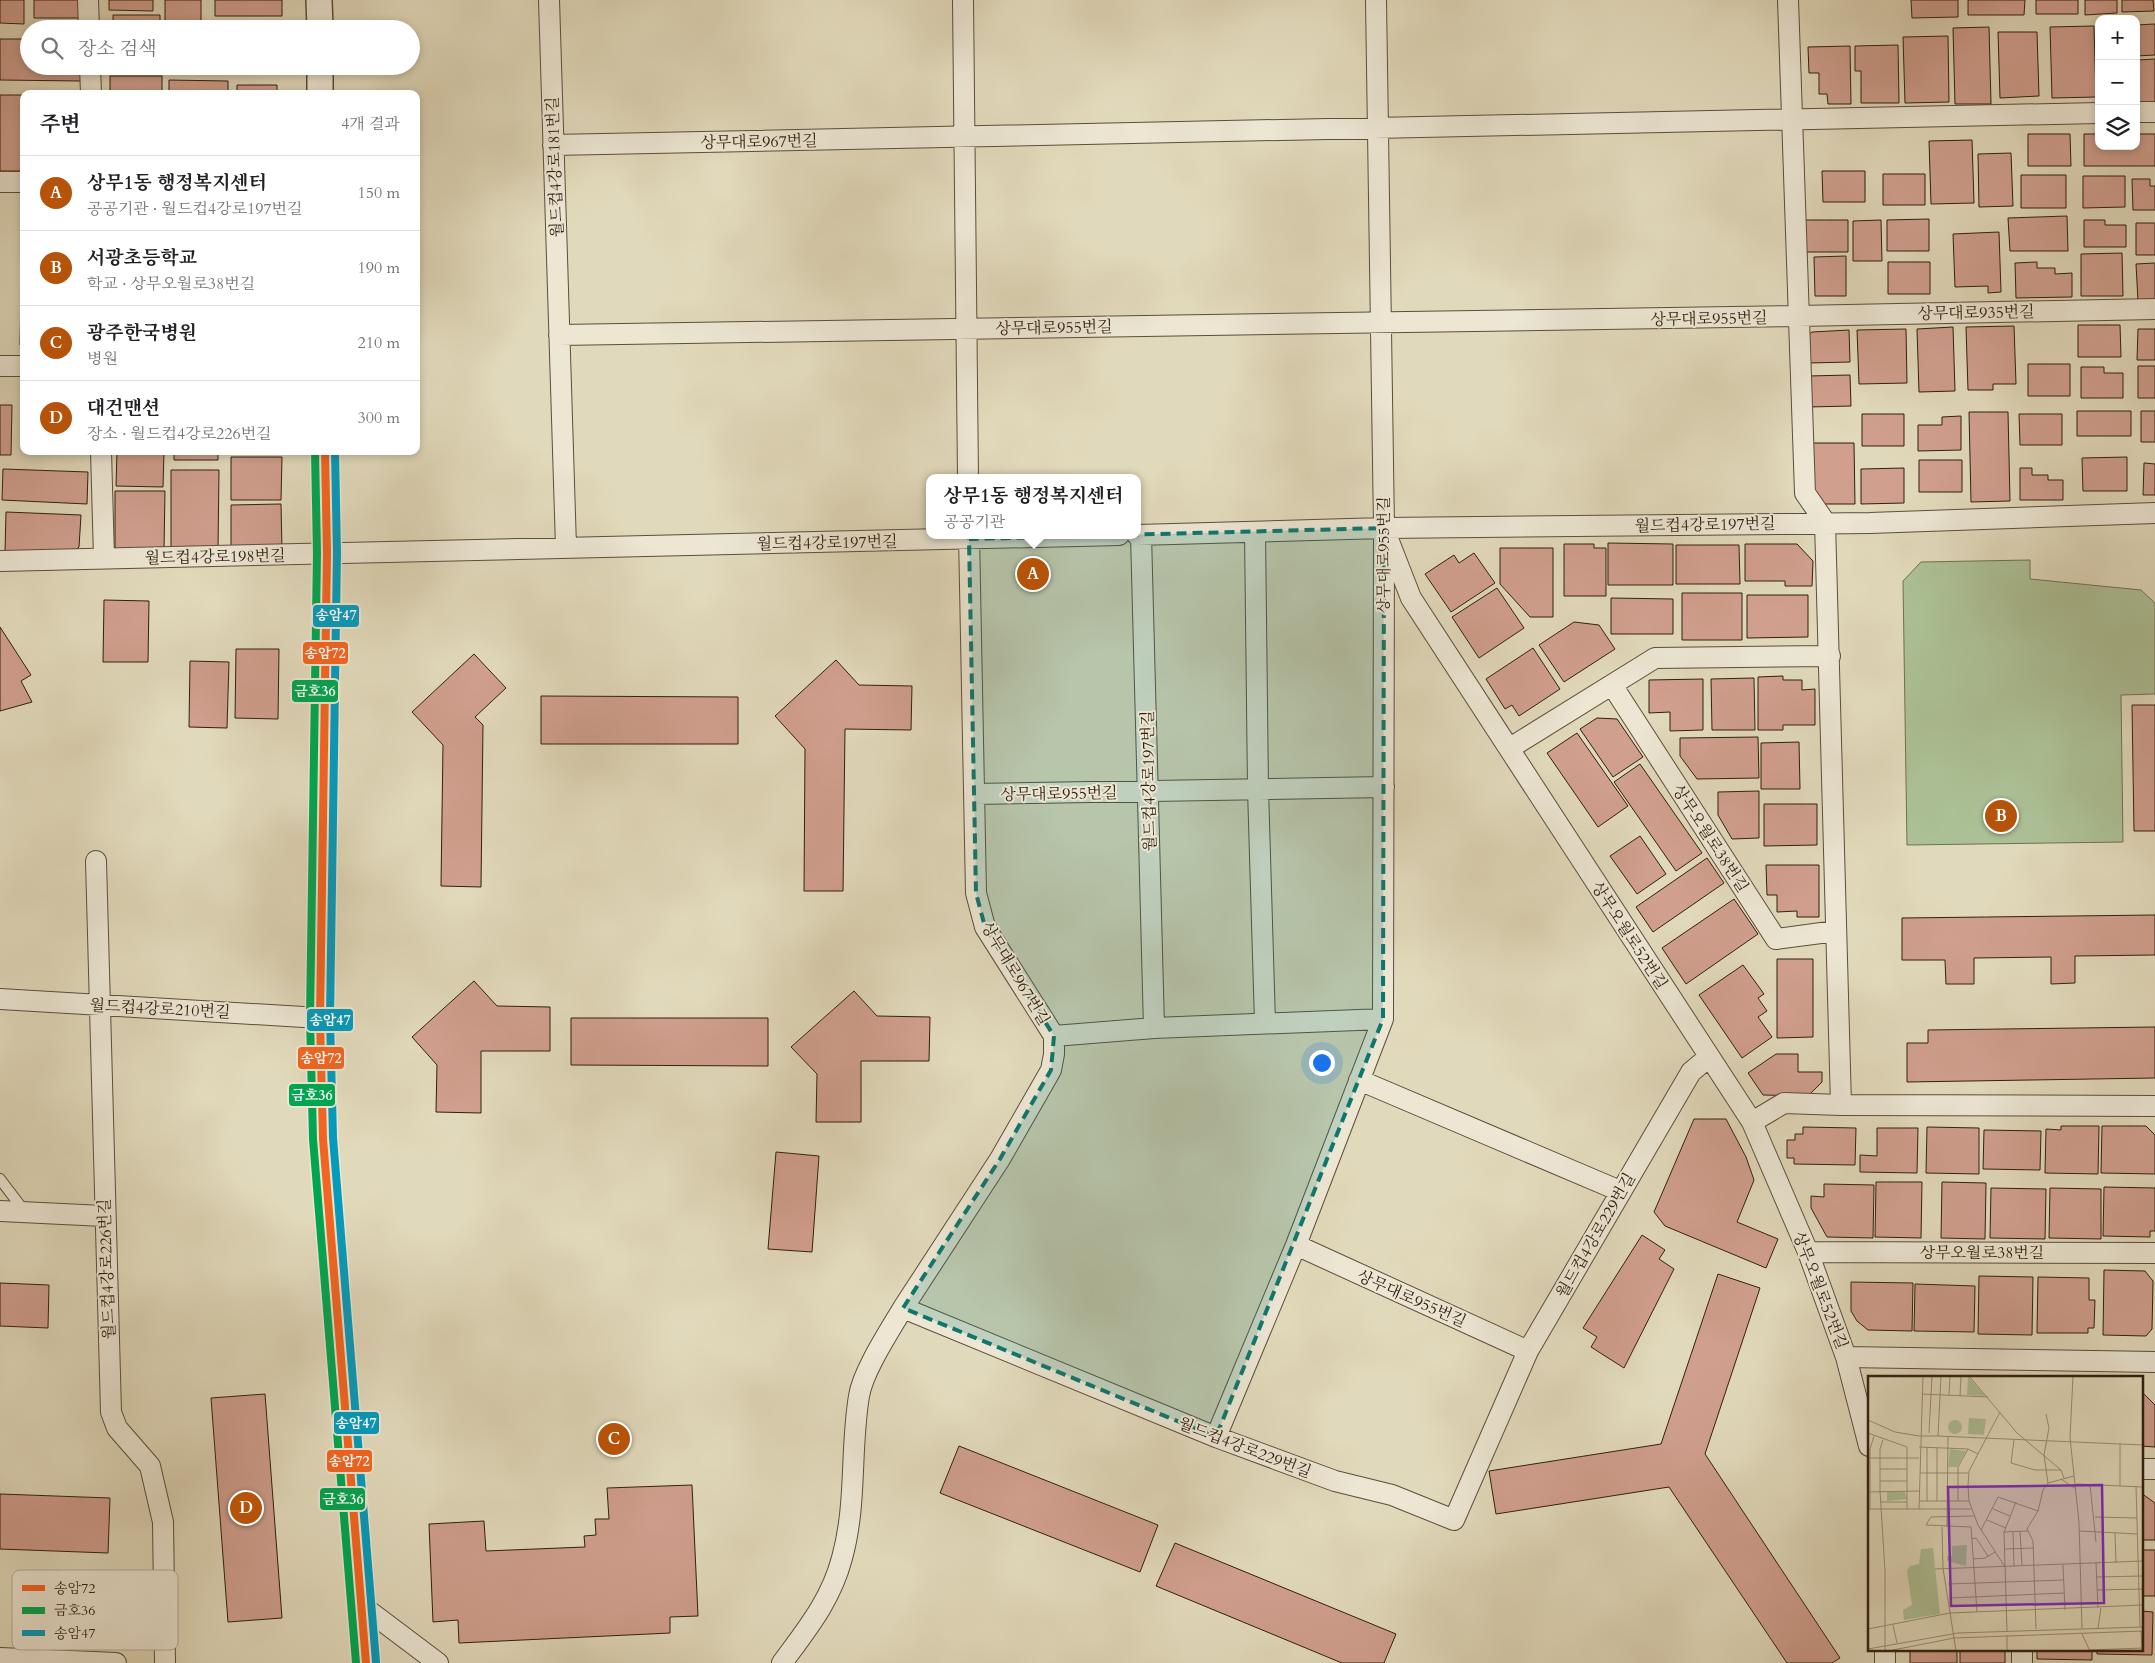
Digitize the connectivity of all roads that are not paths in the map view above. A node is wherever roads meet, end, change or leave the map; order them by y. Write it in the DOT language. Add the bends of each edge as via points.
graph roads {
  1 [pos="88,0"];
  2 [pos="319,0"];
  3 [pos="549,0"];
  4 [pos="963,0"];
  5 [pos="1376,0"];
  6 [pos="1788,0"];
  7 [pos="89,20"];
  8 [pos="320,20"];
  9 [pos="90,75"];
  10 [pos="320,75"];
  11 [pos="91,90"];
  12 [pos="320,90"];
  13 [pos="2140,112"];
  14 [pos="2155,112"];
  15 [pos="2095,113"];
  16 [pos="1792,120"];
  17 [pos="1378,128"];
  18 [pos="965,136"];
  19 [pos="553,145"];
  20 [pos="0,182"];
  21 [pos="20,182"];
  22 [pos="2155,309"];
  23 [pos="1798,316"];
  24 [pos="1380,322"];
  25 [pos="967,328"];
  26 [pos="559,334"];
  27 [pos="0,366"];
  28 [pos="20,366"];
  29 [pos="101,455"];
  30 [pos="325,455"];
  31 [pos="968,474"];
  32 [pos="2155,513"];
  33 [pos="1825,522"];
  34 [pos="1384,528"];
  35 [pos="1254,532"];
  36 [pos="1141,535"];
  37 [pos="926,538"];
  38 [pos="969,539"];
  39 [pos="1139,539"];
  40 [pos="566,547"];
  41 [pos="327,553"];
  42 [pos="104,558"];
  43 [pos="0,561"];
  44 [pos="1830,656"];
  45 [pos="1612,685"];
  46 [pos="1510,748"];
  47 [pos="1384,787"];
  48 [pos="1258,789"];
  49 [pos="1148,791"];
  50 [pos="974,794"];
  51 [pos="96,861"];
  52 [pos="1836,931"];
  53 [pos="0,999"];
  54 [pos="99,1005"];
  55 [pos="320,1018"];
  56 [pos="1384,1019"];
  57 [pos="1265,1023"];
  58 [pos="1154,1028"];
  59 [pos="1054,1036"];
  60 [pos="1709,1057"];
  61 [pos="1359,1080"];
  62 [pos="1841,1105"];
  63 [pos="2155,1106"];
  64 [pos="1752,1122"];
  65 [pos="0,1179"];
  66 [pos="1620,1190"];
  67 [pos="0,1212"];
  68 [pos="25,1213"];
  69 [pos="104,1216"];
  70 [pos="1296,1245"];
  71 [pos="1808,1252"];
  72 [pos="2155,1253"];
  73 [pos="903,1308"];
  74 [pos="1528,1351"];
  75 [pos="1846,1357"];
  76 [pos="2155,1362"];
  77 [pos="1216,1437"];
  78 [pos="1868,1442"];
  79 [pos="2142,1469"];
  80 [pos="2155,1469"];
  81 [pos="164,1570"];
  82 [pos="361,1605"];
  83 [pos="165,1650"];
  84 [pos="1885,1650"];
  85 [pos="2022,1650"];
  86 [pos="0,1658"];
  87 [pos="116,1663"];
  88 [pos="165,1663"];
  89 [pos="366,1663"];
  90 [pos="438,1663"];
  91 [pos="782,1663"];
  92 [pos="1885,1663"];
  93 [pos="2022,1663"];
  1 -- 7 [label="street"];
  2 -- 8 [label="street"];
  3 -- 19 [label="street, 월드컵4강로181번길"];
  4 -- 18 [label="street"];
  5 -- 17 [label="street, 상무대로955번길"];
  6 -- 16 [label="street"];
  9 -- 11 [label="street"];
  10 -- 12 [label="street"];
  13 -- 14 [label="street"];
  15 -- 16 [label="street"];
  16 -- 17 [label="street"];
  16 -- 23 [label="street"];
  17 -- 18 [label="street"];
  17 -- 24 [label="street, 상무대로955번길"];
  18 -- 19 [label="street, 상무대로967번길"];
  18 -- 25 [label="street"];
  19 -- 26 [label="street, 월드컵4강로181번길"];
  20 -- 21 [label="street"];
  22 -- 23 [label="street, 상무대로935번길"];
  23 -- 24 [label="street, 상무대로955번길"];
  23 -- 33 [label="street" via="1804,493"];
  24 -- 25 [label="street, 상무대로955번길"];
  24 -- 34 [label="street, 상무대로955번길"];
  25 -- 26 [label="street"];
  25 -- 31 [label="street"];
  26 -- 40 [label="street"];
  27 -- 28 [label="street"];
  29 -- 42 [label="street"];
  30 -- 41 [label="street"];
  32 -- 33 [label="street, 월드컵4강로197번길"];
  33 -- 34 [label="street, 월드컵4강로197번길"];
  33 -- 44 [label="street"];
  34 -- 35 [label="street, 월드컵4강로197번길"];
  34 -- 46 [label="street, 상무오월로52번길" via="1411,598"];
  34 -- 47 [label="street, 상무대로955번길"];
  35 -- 36 [label="street, 월드컵4강로197번길"];
  35 -- 48 [label="street"];
  37 -- 40 [label="street, 월드컵4강로197번길"];
  38 -- 50 [label="street, 상무대로967번길"];
  39 -- 49 [label="street, 월드컵4강로197번길"];
  40 -- 41 [label="street, 월드컵4강로197번길"];
  41 -- 42 [label="street, 월드컵4강로198번길"];
  41 -- 55 [label="street"];
  42 -- 43 [label="street, 월드컵4강로198번길"];
  44 -- 45 [label="street" via="1655,658"];
  44 -- 52 [label="street"];
  45 -- 46 [label="street"];
  45 -- 52 [label="street, 상무오월로38번길" via="1776,939"];
  46 -- 60 [label="street, 상무오월로52번길"];
  47 -- 48 [label="street, 상무대로955번길"];
  47 -- 56 [label="street, 상무대로955번길"];
  48 -- 49 [label="street, 상무대로955번길"];
  48 -- 57 [label="street"];
  49 -- 50 [label="street, 상무대로955번길"];
  49 -- 58 [label="street, 월드컵4강로197번길"];
  50 -- 59 [label="street, 상무대로967번길" via="976,893 985,927"];
  51 -- 54 [label="street, 월드컵4강로226번길"];
  52 -- 62 [label="street"];
  53 -- 54 [label="street, 월드컵4강로210번길"];
  54 -- 55 [label="street, 월드컵4강로210번길"];
  54 -- 69 [label="street, 월드컵4강로226번길"];
  55 -- 82 [label="street" via="323,1139"];
  56 -- 57 [label="street"];
  56 -- 61 [label="street, 상무대로955번길"];
  57 -- 58 [label="street"];
  58 -- 59 [label="street"];
  59 -- 73 [label="street, 상무대로967번길" via="1051,1070 1000,1159"];
  60 -- 64 [label="street, 상무오월로52번길"];
  60 -- 66 [label="street, 월드컵4강로229번길" via="1691,1072"];
  61 -- 66 [label="street"];
  61 -- 70 [label="street, 상무대로955번길"];
  62 -- 63 [label="street"];
  62 -- 64 [label="street" via="1784,1103"];
  64 -- 71 [label="street, 상무오월로52번길"];
  65 -- 68 [label="lane"];
  66 -- 74 [label="street, 월드컵4강로229번길"];
  67 -- 68 [label="street"];
  68 -- 69 [label="street"];
  69 -- 81 [label="street, 월드컵4강로226번길" via="111,1412 117,1428 150,1466 163,1522"];
  70 -- 74 [label="street, 상무대로955번길"];
  70 -- 77 [label="street, 상무대로955번길"];
  71 -- 72 [label="street, 상무오월로38번길"];
  71 -- 75 [label="street, 상무오월로52번길"];
  73 -- 77 [label="street, 월드컵4강로229번길"];
  73 -- 91 [label="street" via="878,1350 859,1394 851,1510 842,1559 825,1604"];
  74 -- 77 [label="street, 월드컵4강로229번길" via="1454,1520 1392,1495 1334,1481"];
  75 -- 76 [label="street"];
  75 -- 78 [label="street, 상무오월로52번길"];
  79 -- 80 [label="street"];
  82 -- 89 [label="street"];
  82 -- 90 [label="street"];
  83 -- 88 [label="street, 월드컵4강로226번길"];
  84 -- 92 [label="street"];
  85 -- 93 [label="street"];
  86 -- 87 [label="street"];
}
